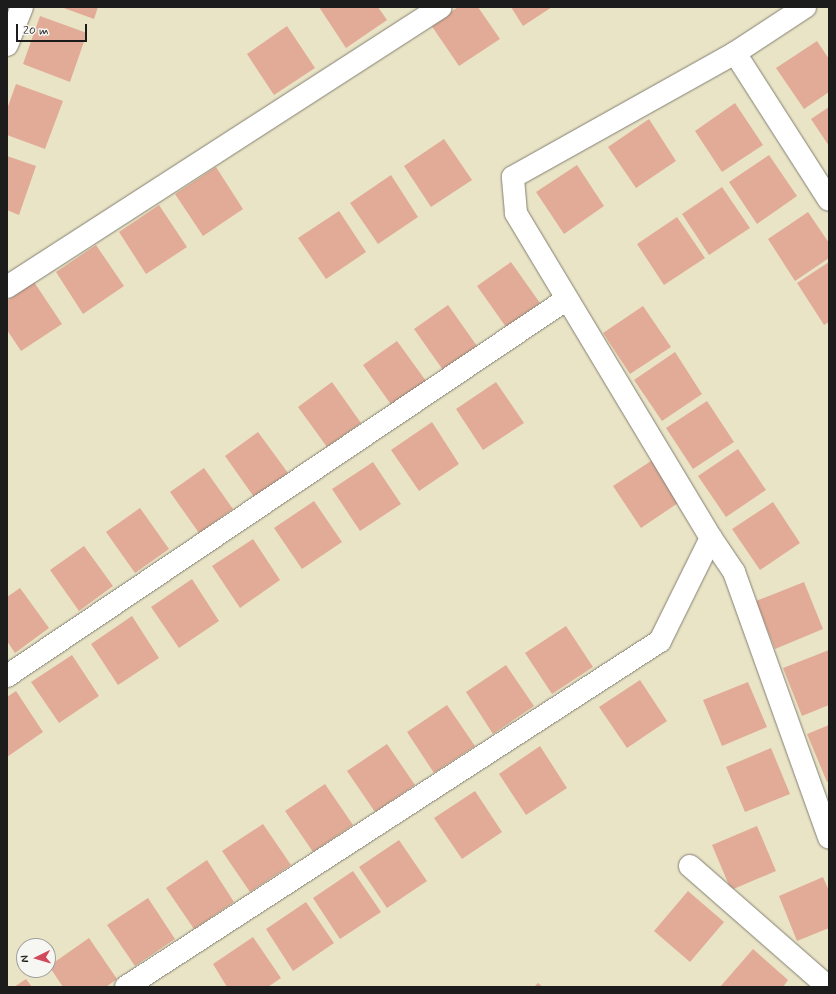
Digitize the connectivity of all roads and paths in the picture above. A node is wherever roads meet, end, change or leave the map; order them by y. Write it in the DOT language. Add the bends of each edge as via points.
graph roads {
  1 [pos="22,7"];
  2 [pos="441,7"];
  3 [pos="805,7"];
  4 [pos="7,45"];
  5 [pos="735,53"];
  6 [pos="829,200"];
  7 [pos="7,287"];
  8 [pos="567,299"];
  9 [pos="711,538"];
  10 [pos="7,676"];
  11 [pos="829,837"];
  12 [pos="690,866"];
  13 [pos="126,987"];
  14 [pos="828,987"];
  1 -- 4 [label="street"];
  2 -- 7 [label="street"];
  3 -- 5 [label="street"];
  5 -- 6 [label="street"];
  5 -- 8 [label="street" via="513,177 516,213"];
  8 -- 9 [label="street"];
  8 -- 10 [label="street"];
  9 -- 11 [label="street" via="734,572"];
  9 -- 13 [label="street" via="660,641"];
  12 -- 14 [label="street"];
}
